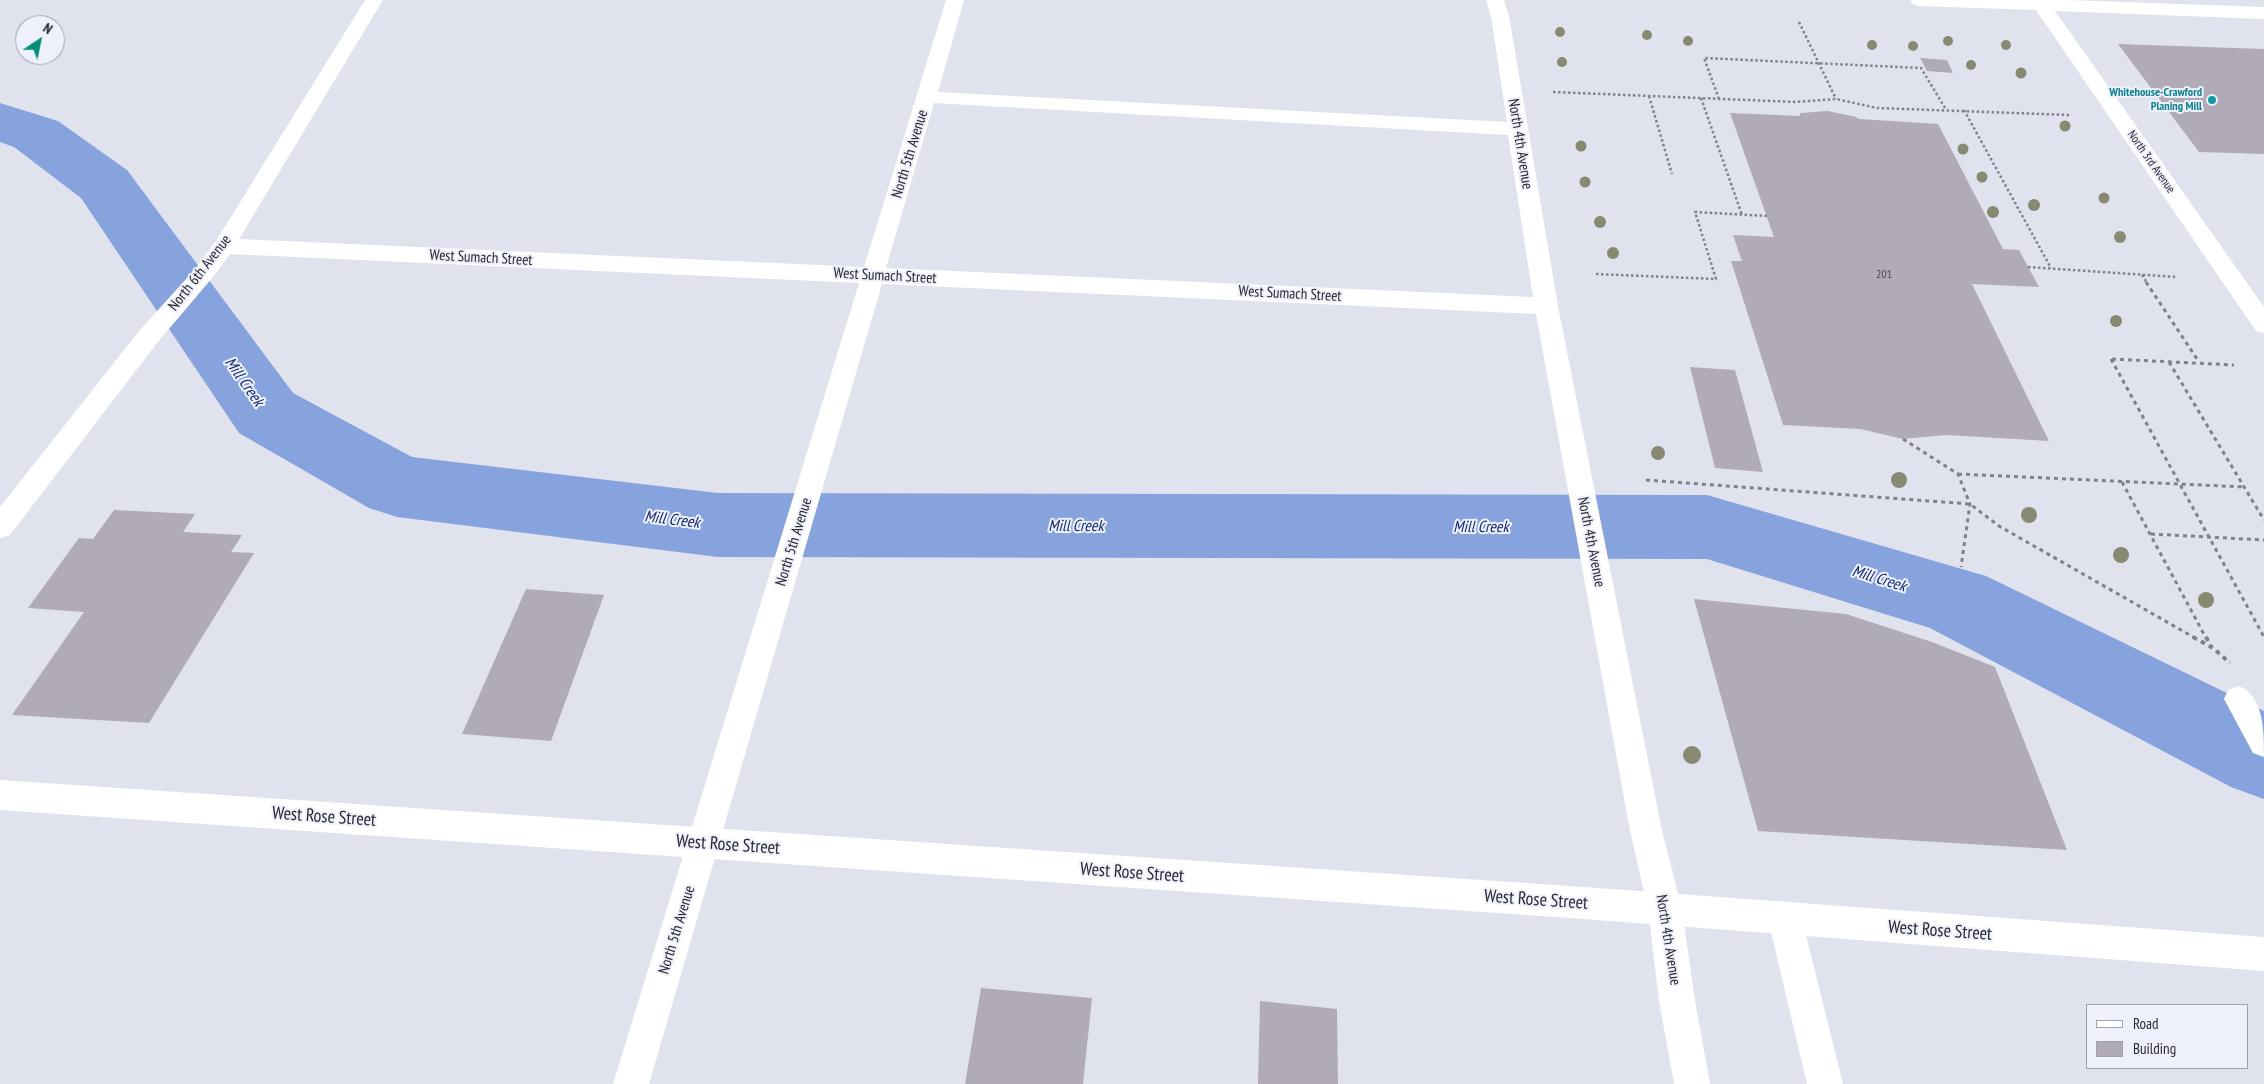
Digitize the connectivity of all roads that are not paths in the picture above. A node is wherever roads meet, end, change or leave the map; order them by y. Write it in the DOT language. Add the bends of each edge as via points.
graph roads {
  1 [pos="374,0"];
  2 [pos="955,0"];
  3 [pos="1494,0"];
  4 [pos="1919,0"];
  5 [pos="2039,3"];
  6 [pos="2264,13"];
  7 [pos="927,97"];
  8 [pos="1518,129"];
  9 [pos="224,246"];
  10 [pos="873,276"];
  11 [pos="1546,306"];
  12 [pos="2264,325"];
  13 [pos="0,527"];
  14 [pos="2264,711"];
  15 [pos="2264,743"];
  16 [pos="0,794"];
  17 [pos="703,843"];
  18 [pos="1665,909"];
  19 [pos="1784,919"];
  20 [pos="2264,954"];
  21 [pos="631,1084"];
  22 [pos="1692,1084"];
  23 [pos="1825,1084"];
  1 -- 9 [label="street, North 6th Avenue"];
  2 -- 7 [label="street, North 5th Avenue"];
  3 -- 8 [label="street, North 4th Avenue" via="1500,16"];
  4 -- 5 [label="street"];
  5 -- 6 [label="street"];
  5 -- 12 [label="street, North 3rd Avenue"];
  7 -- 8 [label="street"];
  7 -- 10 [label="street, North 5th Avenue"];
  8 -- 11 [label="street, North 4th Avenue"];
  9 -- 10 [label="street, West Sumach Street"];
  9 -- 13 [label="street, North 6th Avenue" via="148,337"];
  10 -- 11 [label="street, West Sumach Street"];
  10 -- 17 [label="street, North 5th Avenue"];
  11 -- 18 [label="street, North 4th Avenue" via="1646,831"];
  14 -- 15 [label="street" via="2239,699"];
  16 -- 17 [label="street, West Rose Street"];
  17 -- 18 [label="street, West Rose Street"];
  17 -- 21 [label="street, North 5th Avenue"];
  18 -- 19 [label="street, West Rose Street"];
  18 -- 22 [label="street, North 4th Avenue"];
  19 -- 20 [label="street, West Rose Street"];
  19 -- 23 [label="street"];
}
